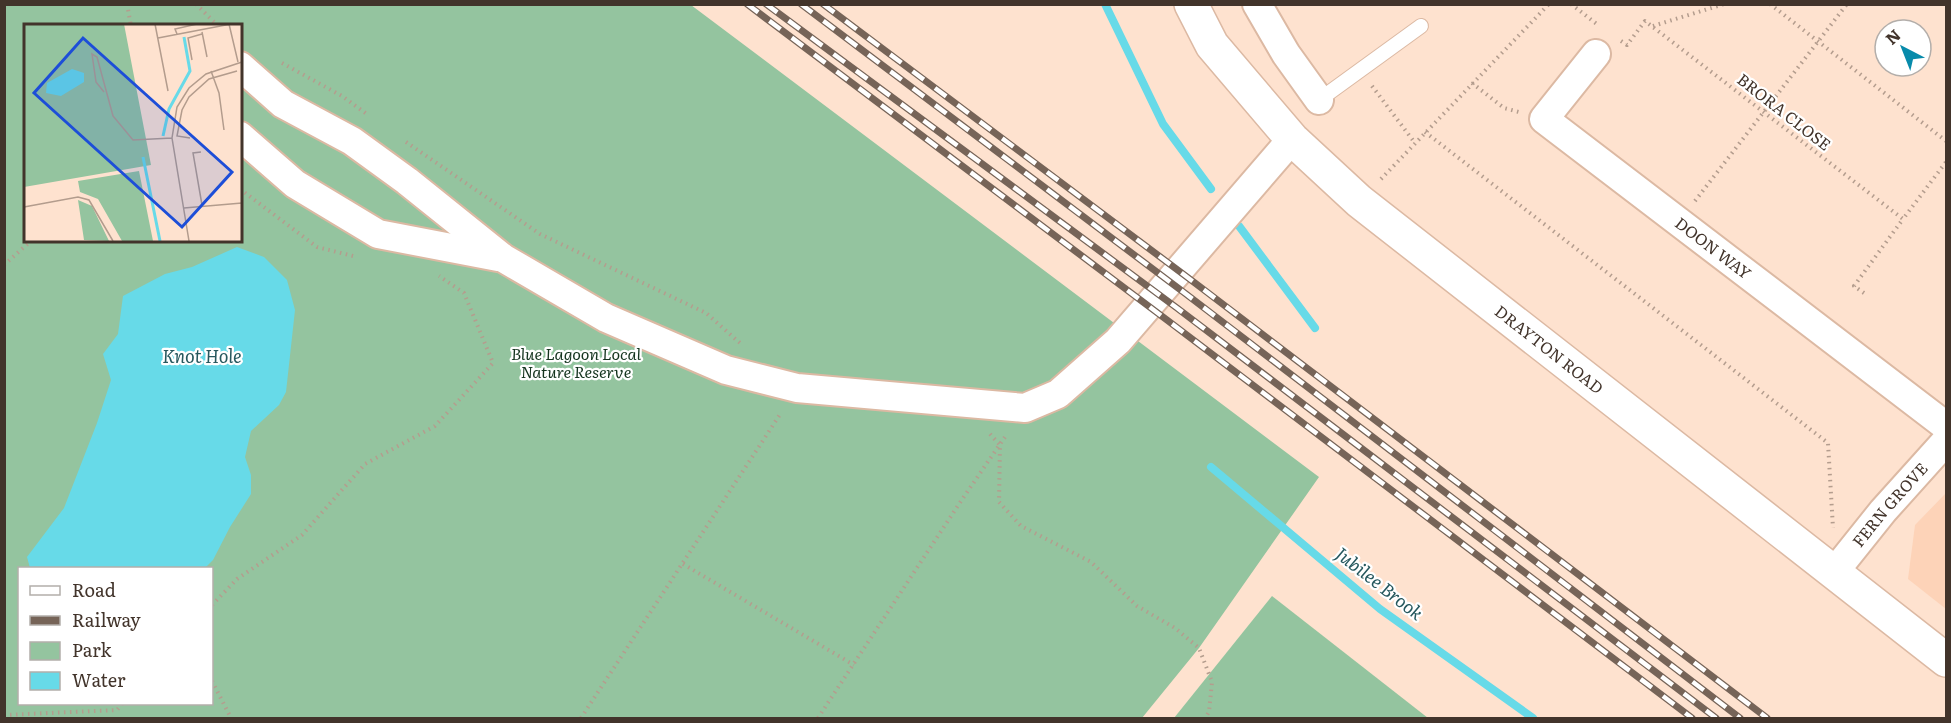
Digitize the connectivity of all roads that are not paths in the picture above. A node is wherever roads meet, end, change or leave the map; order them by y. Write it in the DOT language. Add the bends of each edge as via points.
graph roads {
  1 [pos="1191,4"];
  2 [pos="1257,4"];
  3 [pos="1421,26"];
  4 [pos="1596,54"];
  5 [pos="242,68"];
  6 [pos="1319,100"];
  7 [pos="242,138"];
  8 [pos="1292,139"];
  9 [pos="502,258"];
  10 [pos="1947,426"];
  11 [pos="1947,441"];
  12 [pos="1835,571"];
  13 [pos="1947,660"];
  1 -- 8 [label="street, DRAYTON ROAD" via="1212,45"];
  2 -- 6 [label="street"];
  3 -- 6 [label="lane"];
  4 -- 10 [label="street, DOON WAY" via="1544,119"];
  5 -- 9 [label="street" via="283,104 352,141 398,174"];
  7 -- 9 [label="street" via="295,184 378,234"];
  8 -- 9 [label="street" via="1118,341 1058,393 1025,408 797,388 726,370 606,318"];
  8 -- 12 [label="street, DRAYTON ROAD" via="1359,201"];
  11 -- 12 [label="street, FERN GROVE"];
  12 -- 13 [label="street, DRAYTON ROAD"];
}
